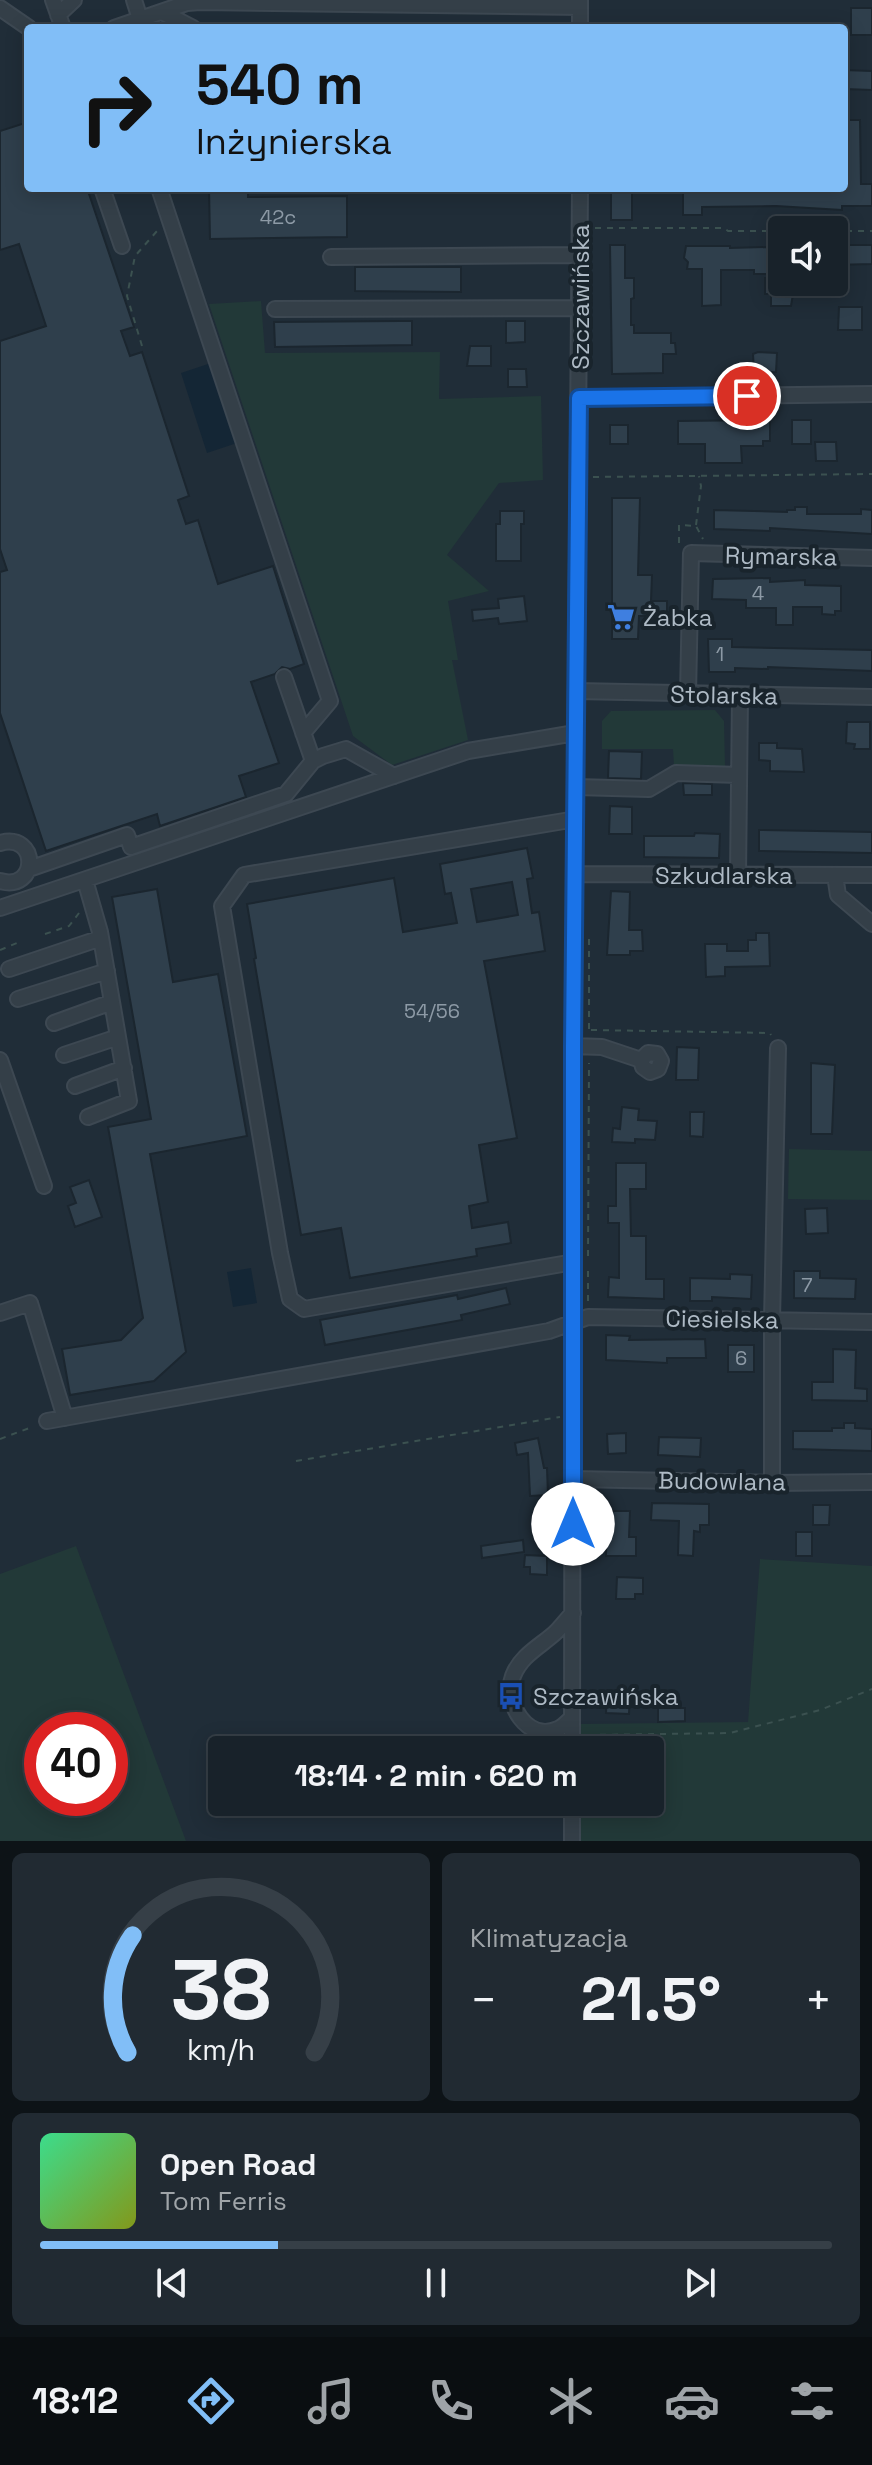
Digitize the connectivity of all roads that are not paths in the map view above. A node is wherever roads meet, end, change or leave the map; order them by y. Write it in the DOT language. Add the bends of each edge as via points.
graph roads {
  1 [pos="53,0"];
  2 [pos="74,0"];
  3 [pos="134,0"];
  4 [pos="187,1"];
  5 [pos="580,4"];
  6 [pos="0,8"];
  7 [pos="162,12"];
  8 [pos="140,19"];
  9 [pos="61,21"];
  10 [pos="126,24"];
  11 [pos="185,24"];
  12 [pos="24,25"];
  13 [pos="103,192"];
  14 [pos="160,192"];
  15 [pos="580,192"];
  16 [pos="122,246"];
  17 [pos="579,255"];
  18 [pos="331,257"];
  19 [pos="579,308"];
  20 [pos="275,309"];
  21 [pos="872,394"];
  22 [pos="579,398"];
  23 [pos="872,558"];
  24 [pos="284,677"];
  25 [pos="576,691"];
  26 [pos="688,694"];
  27 [pos="740,696"];
  28 [pos="872,697"];
  29 [pos="303,733"];
  30 [pos="575,733"];
  31 [pos="313,761"];
  32 [pos="739,775"];
  33 [pos="394,776"];
  34 [pos="576,787"];
  35 [pos="576,819"];
  36 [pos="1,838"];
  37 [pos="29,869"];
  38 [pos="575,874"];
  39 [pos="738,875"];
  40 [pos="835,875"];
  41 [pos="872,875"];
  42 [pos="85,880"];
  43 [pos="0,881"];
  44 [pos="0,908"];
  45 [pos="872,924"];
  46 [pos="101,938"];
  47 [pos="9,969"];
  48 [pos="107,971"];
  49 [pos="18,999"];
  50 [pos="112,1002"];
  51 [pos="54,1023"];
  52 [pos="118,1037"];
  53 [pos="573,1046"];
  54 [pos="778,1048"];
  55 [pos="64,1055"];
  56 [pos="0,1060"];
  57 [pos="641,1060"];
  58 [pos="124,1068"];
  59 [pos="75,1086"];
  60 [pos="88,1117"];
  61 [pos="44,1186"];
  62 [pos="574,1262"];
  63 [pos="0,1313"];
  64 [pos="772,1320"];
  65 [pos="573,1321"];
  66 [pos="872,1322"];
  67 [pos="65,1418"];
  68 [pos="47,1421"];
  69 [pos="573,1479"];
  70 [pos="872,1482"];
  71 [pos="772,1483"];
  72 [pos="573,1613"];
  73 [pos="572,1718"];
  74 [pos="572,1736"];
  75 [pos="572,1816"];
  76 [pos="572,1841"];
  1 -- 9 [label="street"];
  2 -- 9 [label="street"];
  3 -- 8 [label="street"];
  4 -- 5 [label="street"];
  4 -- 7 [label="street"];
  6 -- 12 [label="street"];
  7 -- 8 [label="street"];
  7 -- 11 [label="street"];
  8 -- 10 [label="street"];
  13 -- 16 [label="street"];
  14 -- 29 [label="street" via="330,701"];
  15 -- 17 [label="street, Szczawińska"];
  17 -- 18 [label="street"];
  17 -- 19 [label="street, Szczawińska"];
  19 -- 20 [label="street"];
  19 -- 22 [label="street, Szczawińska"];
  21 -- 22 [label="street"];
  22 -- 25 [label="street, Szczawińska"];
  23 -- 26 [label="street, Rymarska" via="685,553"];
  24 -- 29 [label="street"];
  25 -- 26 [label="street, Stolarska"];
  25 -- 30 [label="street, Szczawińska"];
  26 -- 27 [label="street, Stolarska"];
  27 -- 28 [label="street, Stolarska"];
  27 -- 32 [label="street"];
  29 -- 31 [label="street"];
  30 -- 33 [label="street" via="468,751"];
  30 -- 34 [label="street, Szczawińska"];
  31 -- 33 [label="street" via="346,749"];
  31 -- 37 [label="street" via="286,794 131,847 127,835"];
  32 -- 34 [label="street" via="676,773 649,789"];
  32 -- 39 [label="street"];
  33 -- 42 [label="street"];
  34 -- 35 [label="street, Szczawińska"];
  35 -- 38 [label="street, Szczawińska"];
  35 -- 62 [label="street" via="244,875 222,906 290,1299 304,1309"];
  36 -- 37 [label="street" via="24,848"];
  37 -- 43 [label="street" via="15,883"];
  38 -- 39 [label="street, Szkudlarska"];
  38 -- 53 [label="street, Szczawińska"];
  39 -- 40 [label="street, Szkudlarska"];
  40 -- 41 [label="street, Szkudlarska"];
  40 -- 45 [label="street" via="838,895"];
  42 -- 44 [label="street"];
  42 -- 46 [label="street"];
  46 -- 47 [label="street"];
  46 -- 48 [label="street"];
  48 -- 49 [label="street"];
  48 -- 50 [label="street"];
  50 -- 51 [label="street"];
  50 -- 52 [label="street"];
  52 -- 55 [label="street"];
  52 -- 58 [label="street"];
  53 -- 57 [label="street" via="602,1047"];
  53 -- 62 [label="street, Szczawińska"];
  54 -- 64 [label="street"];
  56 -- 61 [label="street"];
  58 -- 59 [label="street"];
  58 -- 60 [label="street" via="129,1101"];
  62 -- 65 [label="street, Szczawińska"];
  63 -- 67 [label="street" via="30,1303"];
  64 -- 65 [label="street, Ciesielska"];
  64 -- 66 [label="street, Ciesielska"];
  64 -- 71 [label="street"];
  65 -- 67 [label="street, Ciesielska" via="549,1331"];
  65 -- 69 [label="street, Szczawińska"];
  67 -- 68 [label="street, Ciesielska"];
  69 -- 71 [label="street, Budowlana"];
  69 -- 72 [label="street, Szczawińska"];
  70 -- 71 [label="street, Budowlana"];
  72 -- 73 [label="street, Szczawińska"];
  72 -- 73 [label="street" via="526,1657 510,1687 513,1705 529,1728 559,1729"];
  73 -- 74 [label="street, Szczawińska"];
  75 -- 76 [label="street"];
}
